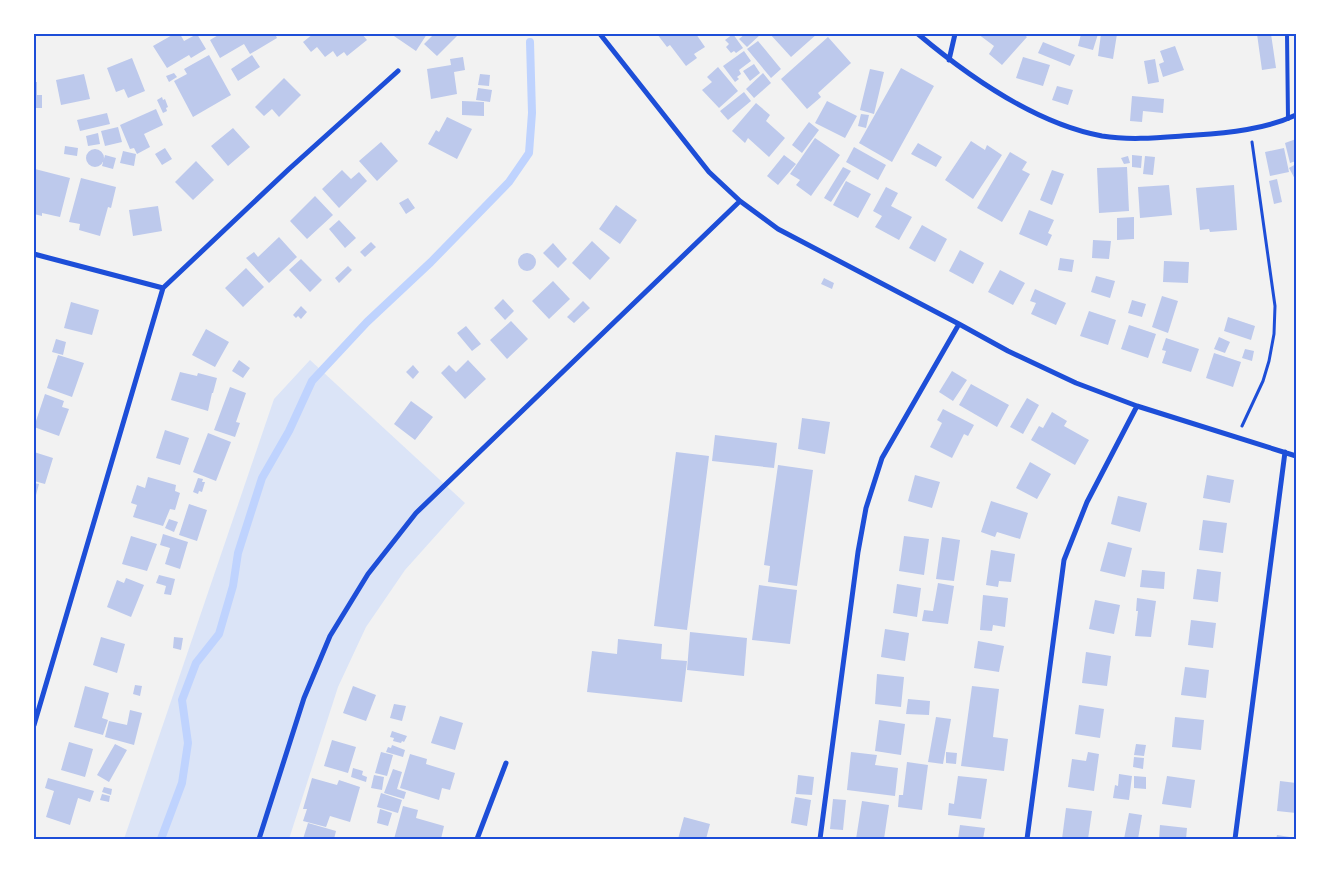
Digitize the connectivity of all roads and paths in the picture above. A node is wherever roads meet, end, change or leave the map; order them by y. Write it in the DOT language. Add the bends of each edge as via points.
graph roads {
  1 [pos="600,34"];
  2 [pos="918,34"];
  3 [pos="955,34"];
  4 [pos="1287,34"];
  5 [pos="949,60"];
  6 [pos="398,71"];
  7 [pos="1296,115"];
  8 [pos="1288,119"];
  9 [pos="1250,128"];
  10 [pos="740,201"];
  11 [pos="34,254"];
  12 [pos="163,288"];
  13 [pos="959,324"];
  14 [pos="1137,406"];
  15 [pos="1237,438"];
  16 [pos="1285,452"];
  17 [pos="1296,456"];
  18 [pos="34,725"];
  19 [pos="506,763"];
  20 [pos="259,839"];
  21 [pos="477,839"];
  22 [pos="820,839"];
  23 [pos="1027,839"];
  24 [pos="1235,839"];
  1 -- 10 [label="street" via="709,172"];
  2 -- 5 [label="street"];
  3 -- 5 [label="street"];
  4 -- 8 [label="lane"];
  5 -- 9 [label="street" via="1013,101 1052,120 1102,136 1146,138"];
  6 -- 12 [label="street"];
  7 -- 8 [label="street"];
  8 -- 9 [label="street"];
  9 -- 15 [label="path" via="1275,306 1274,334 1263,381"];
  10 -- 13 [label="street" via="778,229"];
  10 -- 20 [label="street" via="416,513 368,574 330,636 304,698"];
  11 -- 12 [label="street"];
  12 -- 18 [label="street"];
  13 -- 14 [label="street" via="1040,368"];
  13 -- 22 [label="street" via="882,458 866,508"];
  14 -- 15 [label="street"];
  14 -- 23 [label="street" via="1087,502 1064,560"];
  15 -- 16 [label="street"];
  16 -- 17 [label="street"];
  16 -- 24 [label="street"];
  19 -- 21 [label="street"];
}
